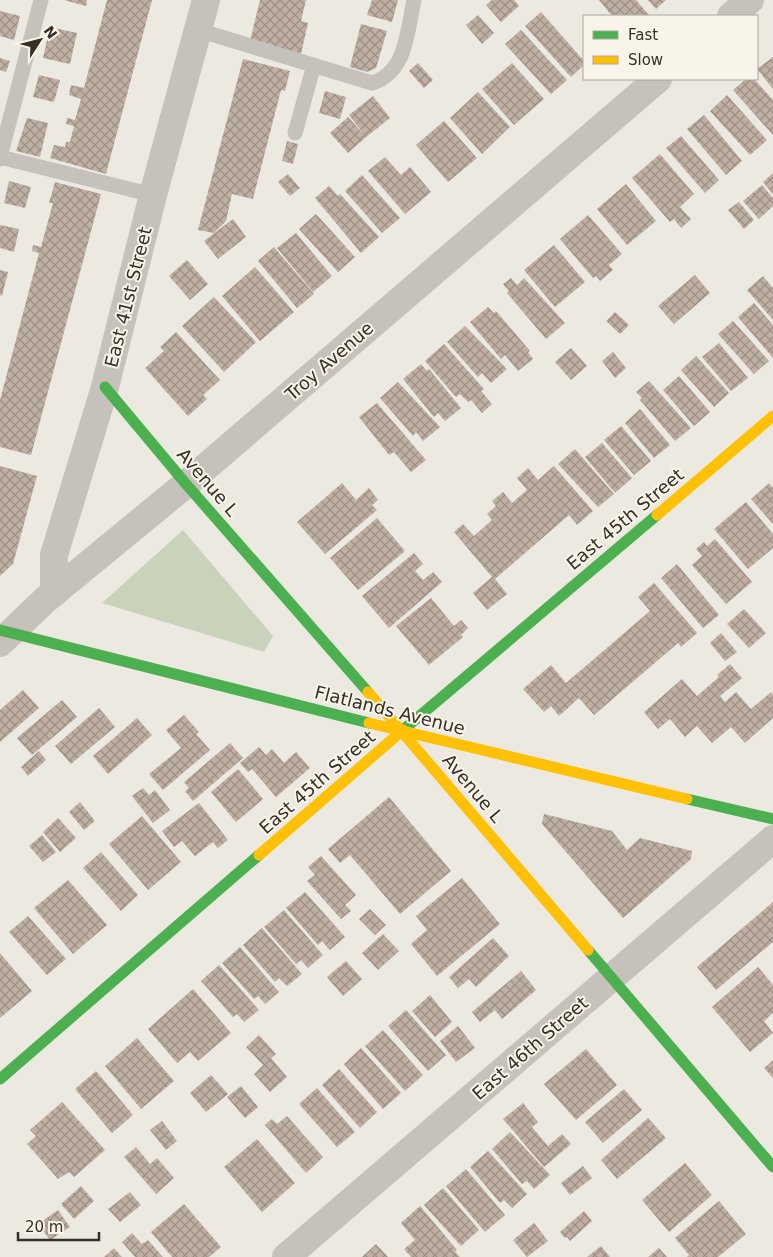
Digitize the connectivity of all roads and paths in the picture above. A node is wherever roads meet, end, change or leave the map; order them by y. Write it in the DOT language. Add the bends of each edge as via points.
graph roads {
  1 [pos="41,0"];
  2 [pos="206,0"];
  3 [pos="414,0"];
  4 [pos="750,0"];
  5 [pos="732,15"];
  6 [pos="198,30"];
  7 [pos="314,66"];
  8 [pos="657,80"];
  9 [pos="295,134"];
  10 [pos="1,154"];
  11 [pos="153,195"];
  12 [pos="105,387"];
  13 [pos="773,416"];
  14 [pos="186,484"];
  15 [pos="54,593"];
  16 [pos="4,635"];
  17 [pos="402,731"];
  18 [pos="773,819"];
  19 [pos="773,839"];
  20 [pos="611,978"];
  21 [pos="0,1079"];
  22 [pos="773,1168"];
  23 [pos="286,1257"];
  1 -- 10 [label="lane"];
  2 -- 6 [label="street, East 41st Street"];
  3 -- 7 [label="lane" via="402,52 394,70 384,79 372,83"];
  4 -- 5 [label="street"];
  6 -- 7 [label="lane"];
  6 -- 11 [label="street, East 41st Street"];
  7 -- 9 [label="lane"];
  8 -- 14 [label="street, Troy Avenue"];
  10 -- 11 [label="lane"];
  11 -- 12 [label="street, East 41st Street"];
  12 -- 14 [label="street, Avenue L"];
  12 -- 15 [label="street, East 41st Street" via="54,555"];
  13 -- 17 [label="street, East 45th Street"];
  14 -- 15 [label="street, Troy Avenue"];
  14 -- 17 [label="street, Avenue L"];
  15 -- 16 [label="street, Troy Avenue"];
  16 -- 17 [label="street, Flatlands Avenue"];
  17 -- 18 [label="street, Flatlands Avenue"];
  17 -- 20 [label="street, Avenue L"];
  17 -- 21 [label="street, East 45th Street"];
  19 -- 20 [label="street, East 46th Street"];
  20 -- 22 [label="street, Avenue L"];
  20 -- 23 [label="street, East 46th Street"];
}
